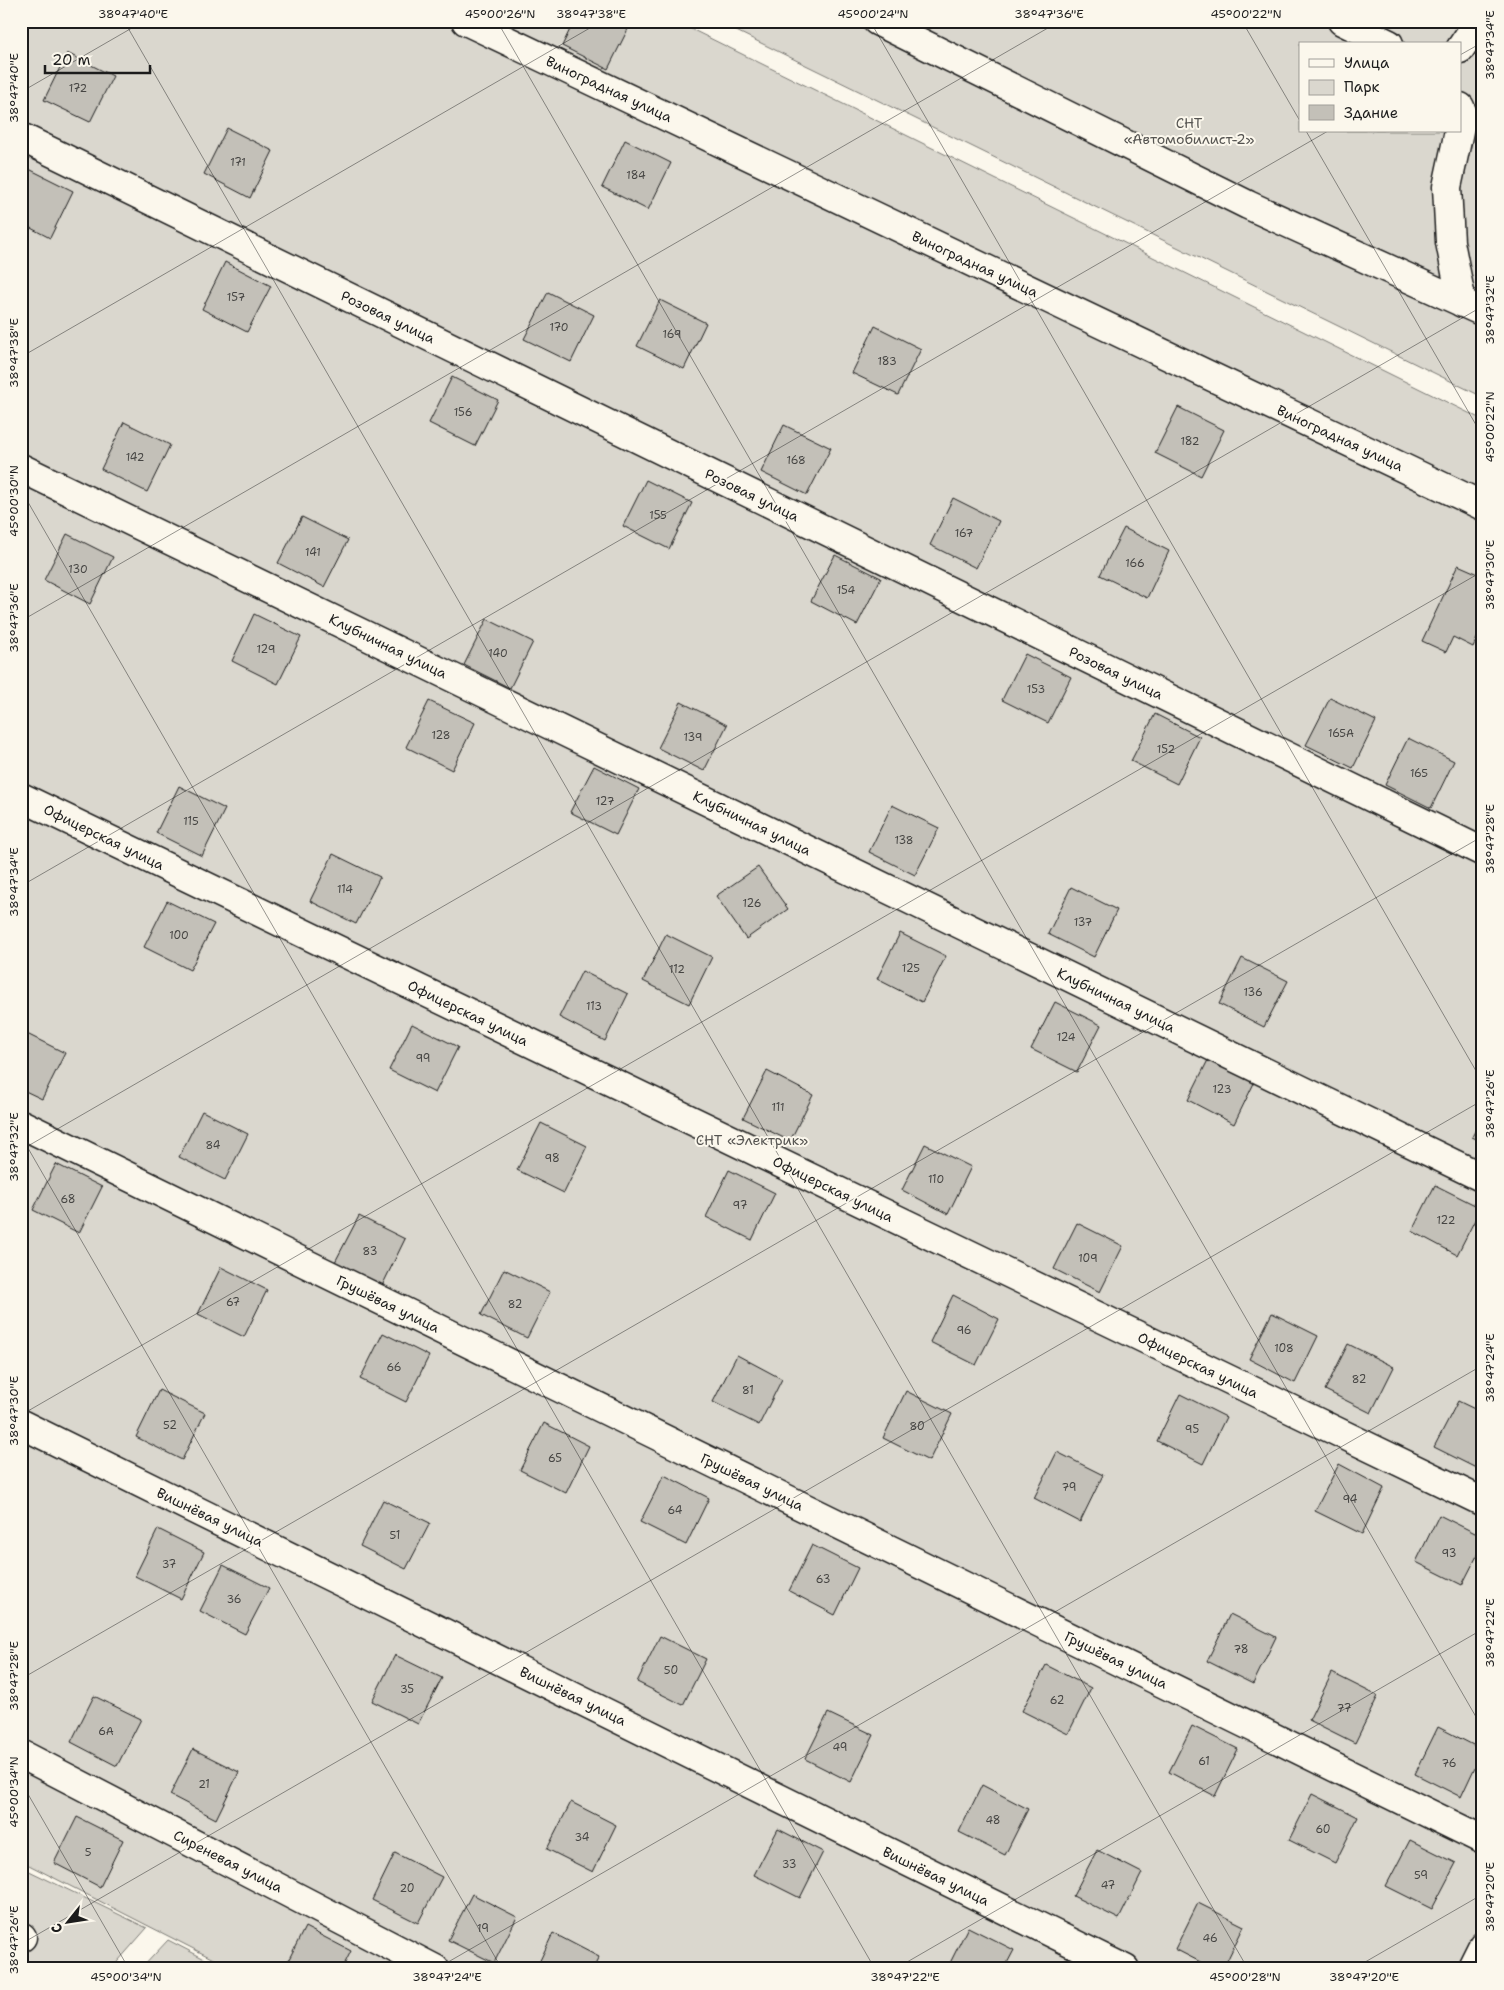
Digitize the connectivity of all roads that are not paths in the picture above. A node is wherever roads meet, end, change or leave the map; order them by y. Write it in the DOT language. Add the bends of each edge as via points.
graph roads {
  1 [pos="466,21"];
  2 [pos="877,21"];
  3 [pos="1342,21"];
  4 [pos="1479,21"];
  5 [pos="1385,42"];
  6 [pos="1462,46"];
  7 [pos="1459,132"];
  8 [pos="21,137"];
  9 [pos="1472,308"];
  10 [pos="21,468"];
  11 [pos="1483,506"];
  12 [pos="21,797"];
  13 [pos="1483,852"];
  14 [pos="21,1124"];
  15 [pos="1483,1178"];
  16 [pos="21,1424"];
  17 [pos="1483,1502"];
  18 [pos="21,1754"];
  19 [pos="1483,1840"];
  20 [pos="1483,1945"];
  21 [pos="435,1969"];
  22 [pos="1125,1969"];
  23 [pos="1471,1969"];
  1 -- 11 [label="street, Виноградная улица"];
  2 -- 9 [label="street" via="1248,205"];
  3 -- 5 [label="street"];
  4 -- 6 [label="street"];
  7 -- 9 [label="street" via="1447,187 1450,242"];
  8 -- 13 [label="street, Розовая улица"];
  10 -- 15 [label="street, Клубничная улица"];
  12 -- 17 [label="street, Офицерская улица"];
  14 -- 19 [label="street, Грушёвая улица"];
  16 -- 22 [label="street, Вишнёвая улица"];
  18 -- 21 [label="street, Сиреневая улица"];
  20 -- 23 [label="street"];
}
